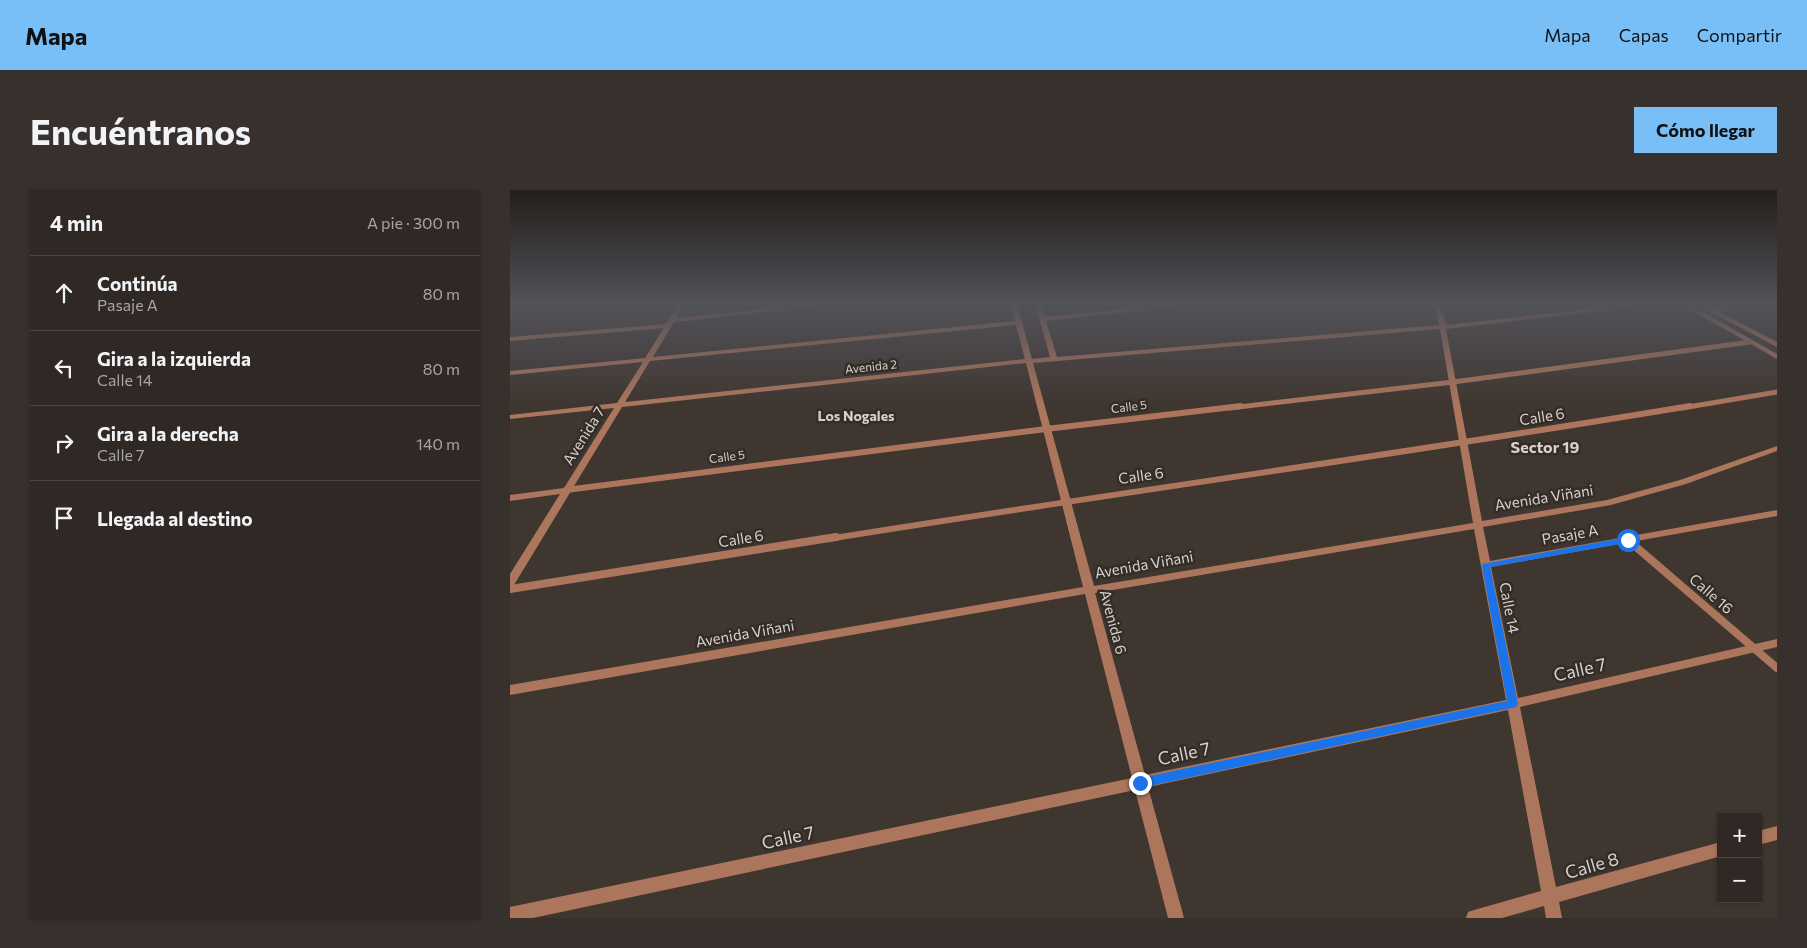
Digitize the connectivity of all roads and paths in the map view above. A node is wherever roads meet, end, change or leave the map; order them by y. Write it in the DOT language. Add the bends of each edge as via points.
graph roads {
  1 [pos="661,338"];
  2 [pos="862,338"];
  3 [pos="1022,338"];
  4 [pos="1048,338"];
  5 [pos="1310,338"];
  6 [pos="1445,338"];
  7 [pos="1743,338"];
  8 [pos="1764,338"];
  9 [pos="1750,342"];
  10 [pos="1777,345"];
  11 [pos="1777,358"];
  12 [pos="1054,359"];
  13 [pos="647,360"];
  14 [pos="1028,361"];
  15 [pos="510,373"];
  16 [pos="1453,382"];
  17 [pos="1777,392"];
  18 [pos="618,405"];
  19 [pos="510,417"];
  20 [pos="1046,429"];
  21 [pos="1464,444"];
  22 [pos="1777,448"];
  23 [pos="566,490"];
  24 [pos="510,498"];
  25 [pos="1066,501"];
  26 [pos="1777,513"];
  27 [pos="1478,524"];
  28 [pos="1628,540"];
  29 [pos="1486,566"];
  30 [pos="510,582"];
  31 [pos="510,589"];
  32 [pos="1089,590"];
  33 [pos="1777,643"];
  34 [pos="1754,649"];
  35 [pos="1777,668"];
  36 [pos="510,690"];
  37 [pos="1512,704"];
  38 [pos="1140,783"];
  39 [pos="1777,833"];
  40 [pos="1762,837"];
  41 [pos="1717,850"];
  42 [pos="1550,897"];
  43 [pos="510,915"];
  44 [pos="1176,918"];
  45 [pos="1474,918"];
  46 [pos="1554,918"];
  1 -- 13 [label="street, Avenida 7"];
  2 -- 13 [label="street"];
  3 -- 14 [label="street, Avenida 6"];
  4 -- 12 [label="street"];
  5 -- 12 [label="street, Avenida 2"];
  6 -- 16 [label="street, Calle 14"];
  7 -- 9 [label="street"];
  8 -- 10 [label="street"];
  9 -- 11 [label="street"];
  9 -- 16 [label="lane, Calle 5"];
  12 -- 14 [label="street, Avenida 2"];
  13 -- 15 [label="street"];
  13 -- 18 [label="street, Avenida 7"];
  14 -- 18 [label="street, Avenida 2"];
  14 -- 20 [label="street, Avenida 6"];
  16 -- 20 [label="lane, Calle 5"];
  16 -- 21 [label="street, Calle 14"];
  17 -- 21 [label="lane, Calle 6"];
  18 -- 19 [label="street, Avenida 2"];
  18 -- 23 [label="street, Avenida 7"];
  20 -- 23 [label="lane, Calle 5"];
  20 -- 25 [label="street, Avenida 6"];
  21 -- 25 [label="lane, Calle 6"];
  21 -- 27 [label="street, Calle 14"];
  22 -- 27 [label="street, Avenida Viñani" via="1683,482 1608,503"];
  23 -- 24 [label="street, Calle 5"];
  23 -- 30 [label="street, Avenida 7"];
  25 -- 31 [label="lane, Calle 6"];
  25 -- 32 [label="street, Avenida 6"];
  26 -- 28 [label="street, Pasaje A"];
  27 -- 29 [label="street, Calle 14"];
  27 -- 32 [label="street, Avenida Viñani"];
  28 -- 29 [label="street, Pasaje A"];
  28 -- 34 [label="lane, Calle 16"];
  29 -- 37 [label="street, Calle 14"];
  32 -- 36 [label="street, Avenida Viñani"];
  32 -- 38 [label="street, Avenida 6"];
  33 -- 34 [label="street, Calle 7"];
  34 -- 35 [label="lane, Calle 16"];
  34 -- 37 [label="street, Calle 7"];
  37 -- 38 [label="street, Calle 7"];
  37 -- 42 [label="street, Calle 14"];
  38 -- 43 [label="street, Calle 7"];
  38 -- 44 [label="street, Avenida 6"];
  39 -- 40 [label="street"];
  41 -- 42 [label="street, Calle 8"];
  42 -- 45 [label="street, Calle 8"];
  42 -- 46 [label="street, Calle 14"];
}
